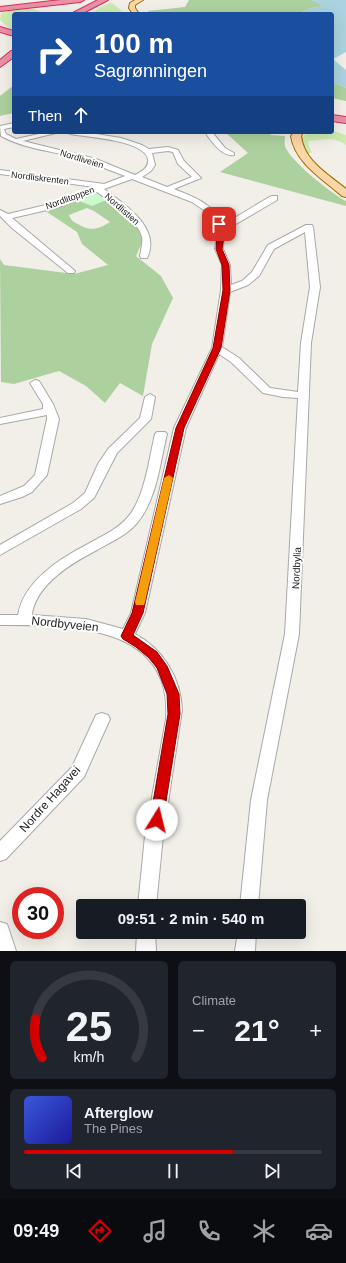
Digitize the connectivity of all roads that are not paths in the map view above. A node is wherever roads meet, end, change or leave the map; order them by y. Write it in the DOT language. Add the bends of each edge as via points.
graph roads {
  1 [pos="80,0"];
  2 [pos="91,0"];
  3 [pos="104,0"];
  4 [pos="127,0"];
  5 [pos="140,0"];
  6 [pos="0,10"];
  7 [pos="50,11"];
  8 [pos="85,11"];
  9 [pos="66,12"];
  10 [pos="131,12"];
  11 [pos="135,12"];
  12 [pos="0,29"];
  13 [pos="12,33"];
  14 [pos="12,55"];
  15 [pos="0,64"];
  16 [pos="12,125"];
  17 [pos="0,128"];
  18 [pos="48,134"];
  19 [pos="81,134"];
  20 [pos="210,134"];
  21 [pos="298,135"];
  22 [pos="15,141"];
  23 [pos="148,151"];
  24 [pos="232,154"];
  25 [pos="0,172"];
  26 [pos="134,176"];
  27 [pos="101,187"];
  28 [pos="168,189"];
  29 [pos="346,194"];
  30 [pos="274,198"];
  31 [pos="3,214"];
  32 [pos="220,230"];
  33 [pos="144,256"];
  34 [pos="71,271"];
  35 [pos="226,290"];
  36 [pos="217,348"];
  37 [pos="35,383"];
  38 [pos="304,394"];
  39 [pos="150,397"];
  40 [pos="49,411"];
  41 [pos="0,421"];
  42 [pos="161,434"];
  43 [pos="0,500"];
  44 [pos="0,551"];
  45 [pos="0,620"];
  46 [pos="24,620"];
  47 [pos="126,636"];
  48 [pos="102,719"];
  49 [pos="0,853"];
  50 [pos="148,899"];
  51 [pos="250,899"];
  52 [pos="0,931"];
  53 [pos="146,939"];
  54 [pos="246,939"];
  55 [pos="6,951"];
  56 [pos="146,951"];
  57 [pos="245,951"];
  1 -- 6 [label="highway"];
  2 -- 9 [label="highway"];
  3 -- 8 [label="highway"];
  4 -- 5 [label="main road"];
  4 -- 10 [label="main road"];
  5 -- 11 [label="main road" via="132,4"];
  6 -- 7 [label="highway" via="23,7"];
  12 -- 13 [label="highway"];
  14 -- 15 [label="highway"];
  16 -- 17 [label="street"];
  17 -- 22 [label="street, Nordliveien" via="2,135"];
  18 -- 22 [label="street"];
  19 -- 23 [label="street" via="127,142"];
  20 -- 24 [label="street" via="223,149"];
  21 -- 29 [label="main road" via="299,149 307,160"];
  22 -- 26 [label="street, Nordliveien" via="80,157"];
  23 -- 26 [label="street, Nordlitoppen" via="152,161 151,168"];
  23 -- 28 [label="street" via="176,151 181,162 197,178"];
  25 -- 27 [label="street, Nordliskrenten"];
  26 -- 27 [label="street, Nordlitoppen"];
  26 -- 28 [label="street, Nordliveien"];
  27 -- 31 [label="street, Nordlitoppen" via="53,206"];
  27 -- 33 [label="street, Nordlistien" via="142,226 146,237"];
  28 -- 32 [label="street, Nordliveien" via="195,200 211,211"];
  30 -- 32 [label="street"];
  31 -- 34 [label="street, Nordlitoppen"];
  32 -- 35 [label="street, Nordliveien" via="219,249 226,265"];
  35 -- 36 [label="street, Nordliveien"];
  35 -- 38 [label="street, Nordbylia" via="244,283 256,274 271,247 309,227 316,287 306,343"];
  36 -- 38 [label="street" via="235,360 267,391"];
  36 -- 47 [label="street, Nordliveien" via="180,428 138,613"];
  37 -- 40 [label="street" via="48,404"];
  38 -- 51 [label="street, Nordbylia" via="292,634 259,800"];
  39 -- 44 [label="street" via="145,419 112,451 90,494 78,506"];
  40 -- 41 [label="street"];
  40 -- 43 [label="street" via="53,419 41,475 29,489"];
  42 -- 46 [label="street" via="142,505 133,520 53,573 31,594 25,607"];
  45 -- 46 [label="street, Nordbyveien"];
  46 -- 47 [label="street, Nordbyveien" via="86,625"];
  47 -- 50 [label="street, Nordbyveien" via="140,644 162,666 173,694 174,714"];
  48 -- 49 [label="street, Nordre Hagavei" via="78,772"];
  52 -- 55 [label="street"];
  53 -- 56 [label="street"];
  54 -- 57 [label="street"];
}
